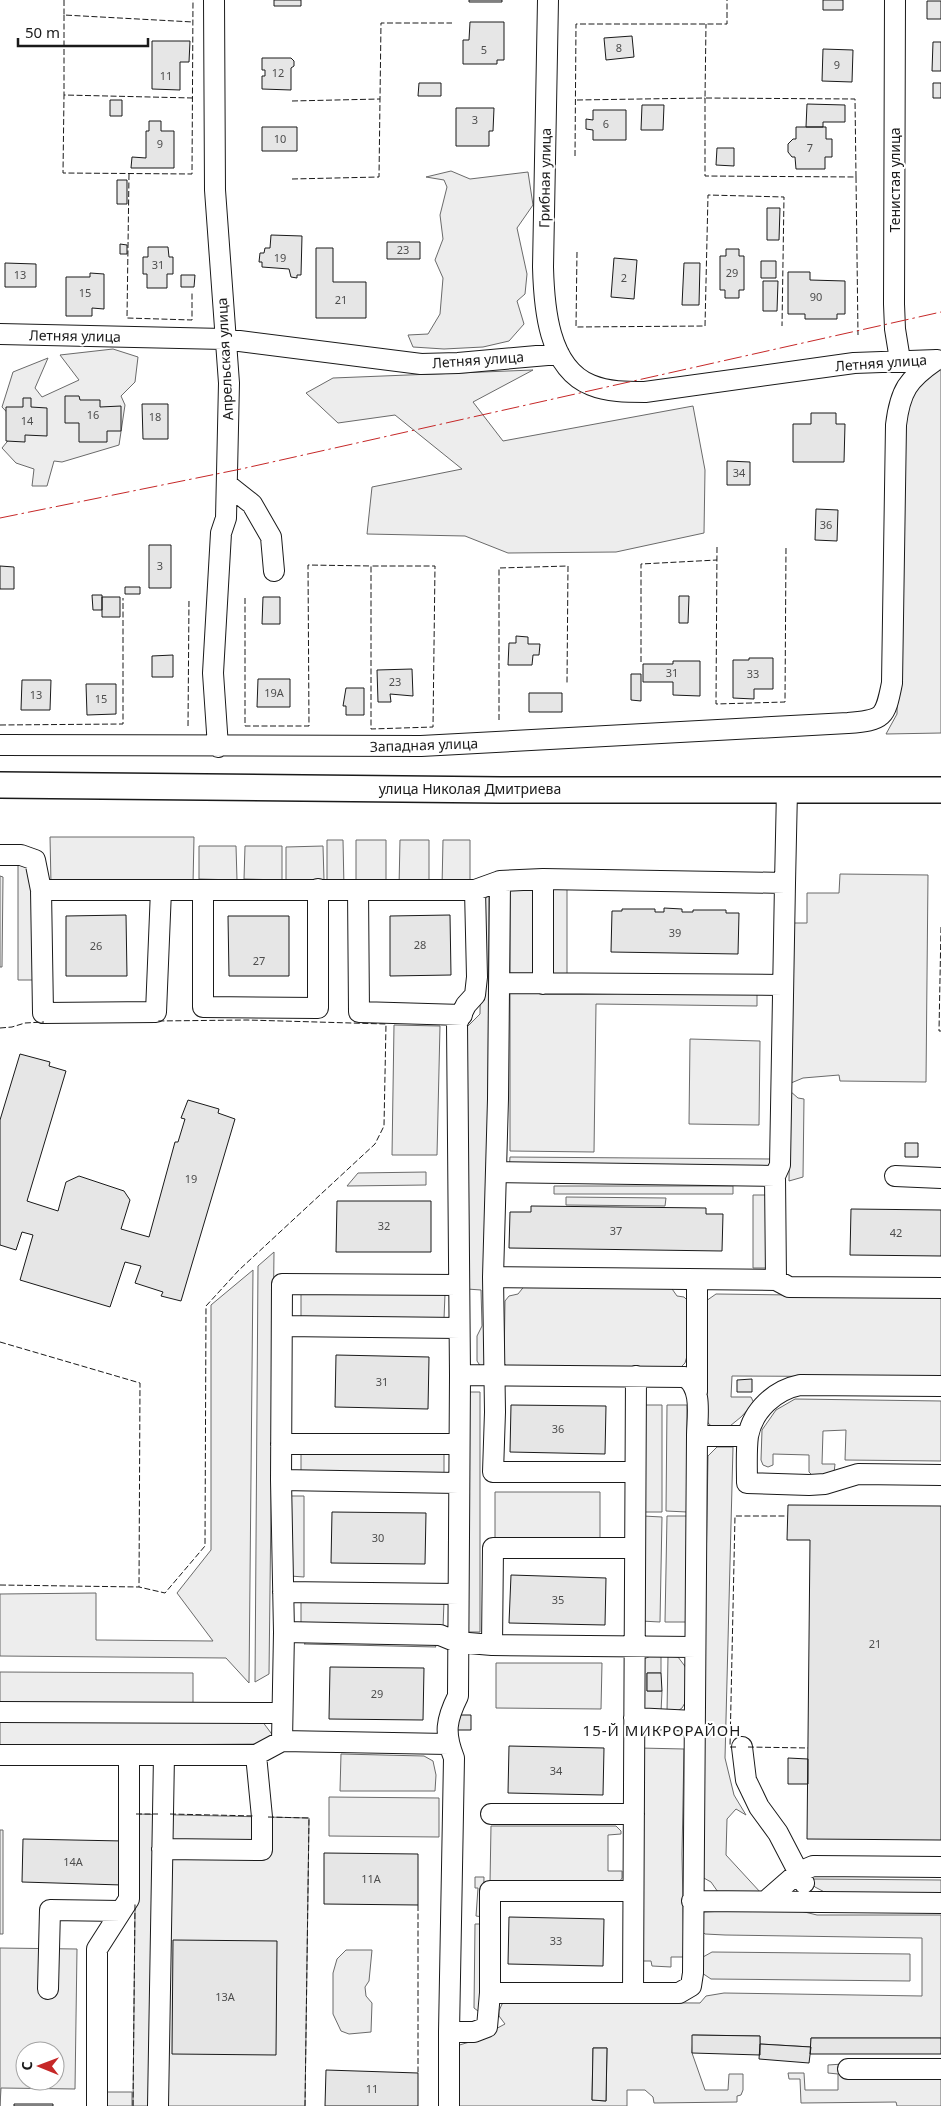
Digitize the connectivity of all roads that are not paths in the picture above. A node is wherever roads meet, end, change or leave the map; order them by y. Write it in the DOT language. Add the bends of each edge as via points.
graph roads {
  1 [pos="214,0"];
  2 [pos="548,0"];
  3 [pos="895,0"];
  4 [pos="0,334"];
  5 [pos="224,339"];
  6 [pos="559,354"];
  7 [pos="900,360"];
  8 [pos="938,360"];
  9 [pos="228,485"];
  10 [pos="274,571"];
  11 [pos="0,745"];
  12 [pos="218,747"];
  13 [pos="0,785"];
  14 [pos="787,790"];
  15 [pos="941,790"];
  16 [pos="0,855"];
  17 [pos="543,878"];
  18 [pos="500,881"];
  19 [pos="785,883"];
  20 [pos="318,889"];
  21 [pos="41,890"];
  22 [pos="161,890"];
  23 [pos="203,890"];
  24 [pos="358,890"];
  25 [pos="475,890"];
  26 [pos="500,983"];
  27 [pos="543,984"];
  28 [pos="783,985"];
  29 [pos="464,1010"];
  30 [pos="496,1172"];
  31 [pos="775,1176"];
  32 [pos="895,1176"];
  33 [pos="941,1178"];
  34 [pos="493,1277"];
  35 [pos="697,1280"];
  36 [pos="776,1280"];
  37 [pos="460,1285"];
  38 [pos="941,1288"];
  39 [pos="282,1326"];
  40 [pos="459,1328"];
  41 [pos="460,1375"];
  42 [pos="494,1375"];
  43 [pos="636,1376"];
  44 [pos="941,1386"];
  45 [pos="697,1392"];
  46 [pos="697,1436"];
  47 [pos="748,1436"];
  48 [pos="281,1444"];
  49 [pos="459,1444"];
  50 [pos="635,1472"];
  51 [pos="941,1474"];
  52 [pos="281,1480"];
  53 [pos="458,1483"];
  54 [pos="635,1548"];
  55 [pos="283,1592"];
  56 [pos="458,1594"];
  57 [pos="284,1632"];
  58 [pos="457,1642"];
  59 [pos="492,1645"];
  60 [pos="635,1646"];
  61 [pos="695,1647"];
  62 [pos="0,1712"];
  63 [pos="282,1713"];
  64 [pos="634,1718"];
  65 [pos="694,1720"];
  66 [pos="282,1741"];
  67 [pos="448,1744"];
  68 [pos="742,1747"];
  69 [pos="0,1755"];
  70 [pos="129,1755"];
  71 [pos="164,1755"];
  72 [pos="256,1756"];
  73 [pos="491,1814"];
  74 [pos="634,1814"];
  75 [pos="162,1849"];
  76 [pos="941,1867"];
  77 [pos="798,1872"];
  78 [pos="633,1891"];
  79 [pos="767,1900"];
  80 [pos="692,1901"];
  81 [pos="811,1901"];
  82 [pos="941,1902"];
  83 [pos="121,1911"];
  84 [pos="48,1989"];
  85 [pos="490,1993"];
  86 [pos="633,1993"];
  87 [pos="449,2032"];
  88 [pos="848,2069"];
  89 [pos="941,2070"];
  90 [pos="97,2106"];
  91 [pos="158,2106"];
  92 [pos="449,2106"];
  1 -- 5 [label="street, Апрельская улица" via="215,190"];
  2 -- 6 [label="street, Грибная улица" via="543,267 544,299"];
  3 -- 7 [label="street, Тенистая улица" via="894,304"];
  4 -- 5 [label="street, Летняя улица"];
  5 -- 6 [label="street, Летняя улица" via="421,364"];
  5 -- 9 [label="street, Апрельская улица" via="229,383"];
  6 -- 7 [label="street, Летняя улица" via="573,374 591,385 617,391 645,392 854,363"];
  7 -- 8 [label="street, Летняя улица"];
  8 -- 12 [label="street, Западная улица" via="915,375 898,406 892,683 881,717 848,723 421,746"];
  9 -- 10 [label="street" via="252,504 271,537"];
  9 -- 12 [label="street, Апрельская улица" via="226,518 221,533 213,673"];
  11 -- 12 [label="street, Западная улица"];
  13 -- 14 [label="main road, улица Николая Дмитриева"];
  14 -- 15 [label="main road, улица Николая Дмитриева"];
  14 -- 19 [label="street"];
  16 -- 21 [label="street" via="21,855 35,860"];
  17 -- 18 [label="street"];
  17 -- 19 [label="street"];
  17 -- 27 [label="street"];
  18 -- 25 [label="street"];
  18 -- 26 [label="street"];
  19 -- 28 [label="street"];
  20 -- 23 [label="street"];
  20 -- 23 [label="street" via="318,1008 203,1007"];
  20 -- 24 [label="street"];
  21 -- 22 [label="street"];
  21 -- 22 [label="street" via="42,1013 52,1013 156,1012"];
  22 -- 23 [label="street"];
  24 -- 25 [label="street"];
  24 -- 29 [label="street" via="360,1012"];
  25 -- 29 [label="street" via="477,977 475,995"];
  26 -- 27 [label="street"];
  26 -- 30 [label="street"];
  27 -- 28 [label="street"];
  28 -- 31 [label="street" via="780,1165"];
  29 -- 37 [label="street" via="457,1023"];
  30 -- 31 [label="street"];
  30 -- 34 [label="street"];
  31 -- 36 [label="street"];
  32 -- 33 [label="street"];
  34 -- 35 [label="street"];
  34 -- 42 [label="street"];
  35 -- 36 [label="street"];
  35 -- 45 [label="street"];
  36 -- 38 [label="street" via="789,1287"];
  37 -- 39 [label="street" via="282,1284"];
  37 -- 40 [label="street"];
  39 -- 40 [label="street"];
  39 -- 48 [label="street"];
  40 -- 41 [label="street"];
  41 -- 42 [label="street"];
  41 -- 49 [label="street"];
  42 -- 43 [label="street"];
  42 -- 50 [label="street" via="493,1472"];
  43 -- 45 [label="street" via="685,1377"];
  43 -- 50 [label="street"];
  44 -- 47 [label="street" via="800,1385 786,1388 773,1395 761,1408"];
  45 -- 46 [label="street"];
  46 -- 47 [label="street"];
  46 -- 61 [label="street"];
  47 -- 51 [label="street" via="747,1483 809,1485 825,1484 858,1474"];
  48 -- 49 [label="street"];
  48 -- 52 [label="street"];
  49 -- 53 [label="street"];
  50 -- 54 [label="street"];
  52 -- 53 [label="street"];
  52 -- 55 [label="street"];
  53 -- 56 [label="street"];
  54 -- 59 [label="street" via="493,1548"];
  54 -- 60 [label="street"];
  55 -- 56 [label="street"];
  55 -- 57 [label="street"];
  56 -- 58 [label="street"];
  57 -- 58 [label="street" via="440,1634"];
  57 -- 63 [label="street"];
  58 -- 59 [label="street"];
  58 -- 67 [label="street" via="458,1696 448,1716"];
  59 -- 60 [label="street"];
  60 -- 61 [label="street"];
  60 -- 64 [label="street"];
  61 -- 65 [label="street"];
  62 -- 63 [label="street"];
  63 -- 66 [label="street"];
  64 -- 65 [label="street"];
  64 -- 74 [label="street"];
  65 -- 80 [label="street"];
  66 -- 67 [label="street"];
  66 -- 72 [label="street"];
  67 -- 87 [label="street" via="454,1758"];
  68 -- 77 [label="street" via="746,1780"];
  69 -- 70 [label="street"];
  70 -- 71 [label="street"];
  70 -- 83 [label="street" via="129,1899"];
  71 -- 72 [label="street"];
  71 -- 75 [label="street"];
  72 -- 75 [label="street" via="262,1850"];
  73 -- 74 [label="street"];
  74 -- 78 [label="street"];
  75 -- 91 [label="street"];
  76 -- 77 [label="street" via="812,1866"];
  77 -- 79 [label="street"];
  77 -- 81 [label="street"];
  78 -- 85 [label="street" via="490,1891"];
  78 -- 86 [label="street"];
  79 -- 80 [label="street"];
  79 -- 81 [label="street"];
  80 -- 86 [label="street" via="691,1986 679,1993"];
  81 -- 82 [label="street"];
  83 -- 84 [label="street" via="50,1910"];
  83 -- 90 [label="street" via="97,1949"];
  85 -- 86 [label="street"];
  85 -- 87 [label="street" via="487,2027 474,2032"];
  87 -- 92 [label="street"];
  88 -- 89 [label="street"];
}
